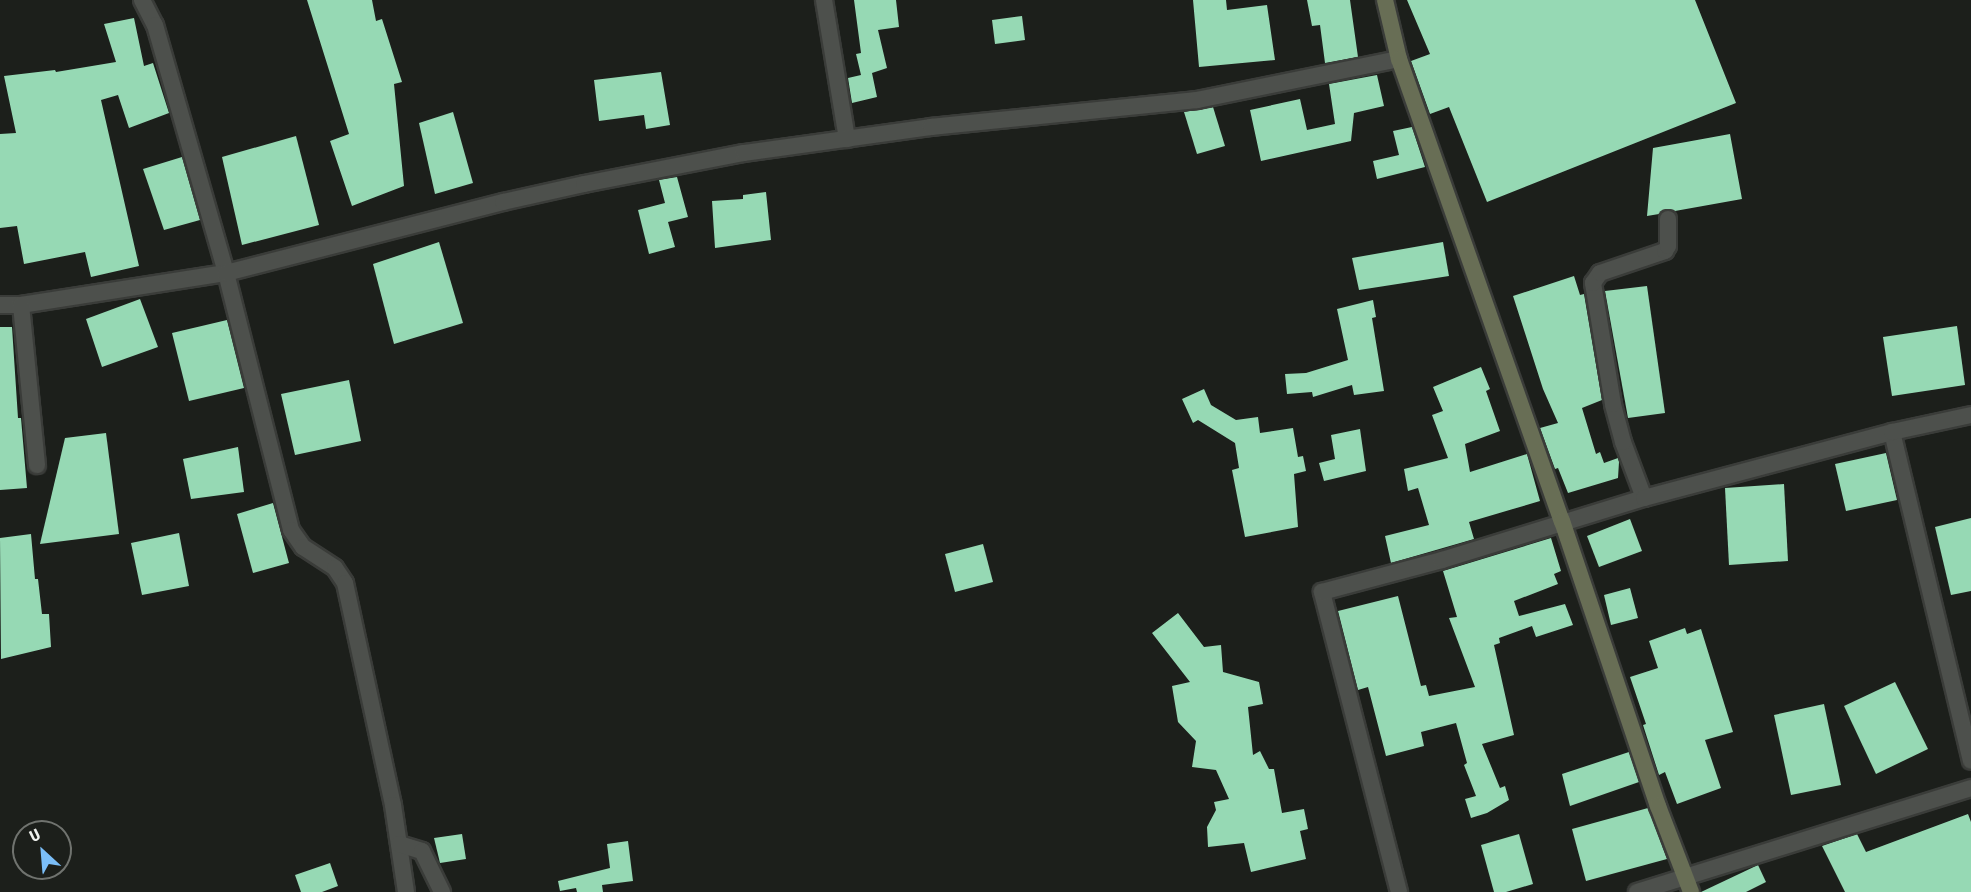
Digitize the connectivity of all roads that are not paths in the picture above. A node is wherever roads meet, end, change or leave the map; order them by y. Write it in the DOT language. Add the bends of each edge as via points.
graph roads {
  1 [pos="142,0"];
  2 [pos="824,0"];
  3 [pos="1385,0"];
  4 [pos="1399,59"];
  5 [pos="847,139"];
  6 [pos="1668,219"];
  7 [pos="226,273"];
  8 [pos="0,304"];
  9 [pos="21,305"];
  10 [pos="1971,415"];
  11 [pos="1892,432"];
  12 [pos="37,465"];
  13 [pos="1644,498"];
  14 [pos="1562,521"];
  15 [pos="1971,761"];
  16 [pos="1971,788"];
  17 [pos="399,844"];
  18 [pos="1689,885"];
  19 [pos="406,892"];
  20 [pos="442,892"];
  21 [pos="1399,892"];
  22 [pos="1637,892"];
  1 -- 7 [label="street" via="155,25"];
  2 -- 5 [label="street"];
  3 -- 4 [label="main road"];
  4 -- 5 [label="street" via="1197,100"];
  4 -- 14 [label="main road"];
  5 -- 7 [label="street" via="744,153 584,184"];
  6 -- 13 [label="street" via="1665,251 1600,273 1593,283 1613,404"];
  7 -- 9 [label="street"];
  7 -- 17 [label="street" via="291,530 303,546 335,568 345,582"];
  8 -- 9 [label="street"];
  9 -- 12 [label="street"];
  10 -- 11 [label="street"];
  11 -- 13 [label="street"];
  11 -- 15 [label="street"];
  13 -- 14 [label="street"];
  14 -- 18 [label="main road" via="1658,806"];
  14 -- 21 [label="street" via="1442,560 1322,592"];
  16 -- 18 [label="street"];
  17 -- 19 [label="street"];
  17 -- 20 [label="street" via="422,850"];
  18 -- 22 [label="street"];
}
